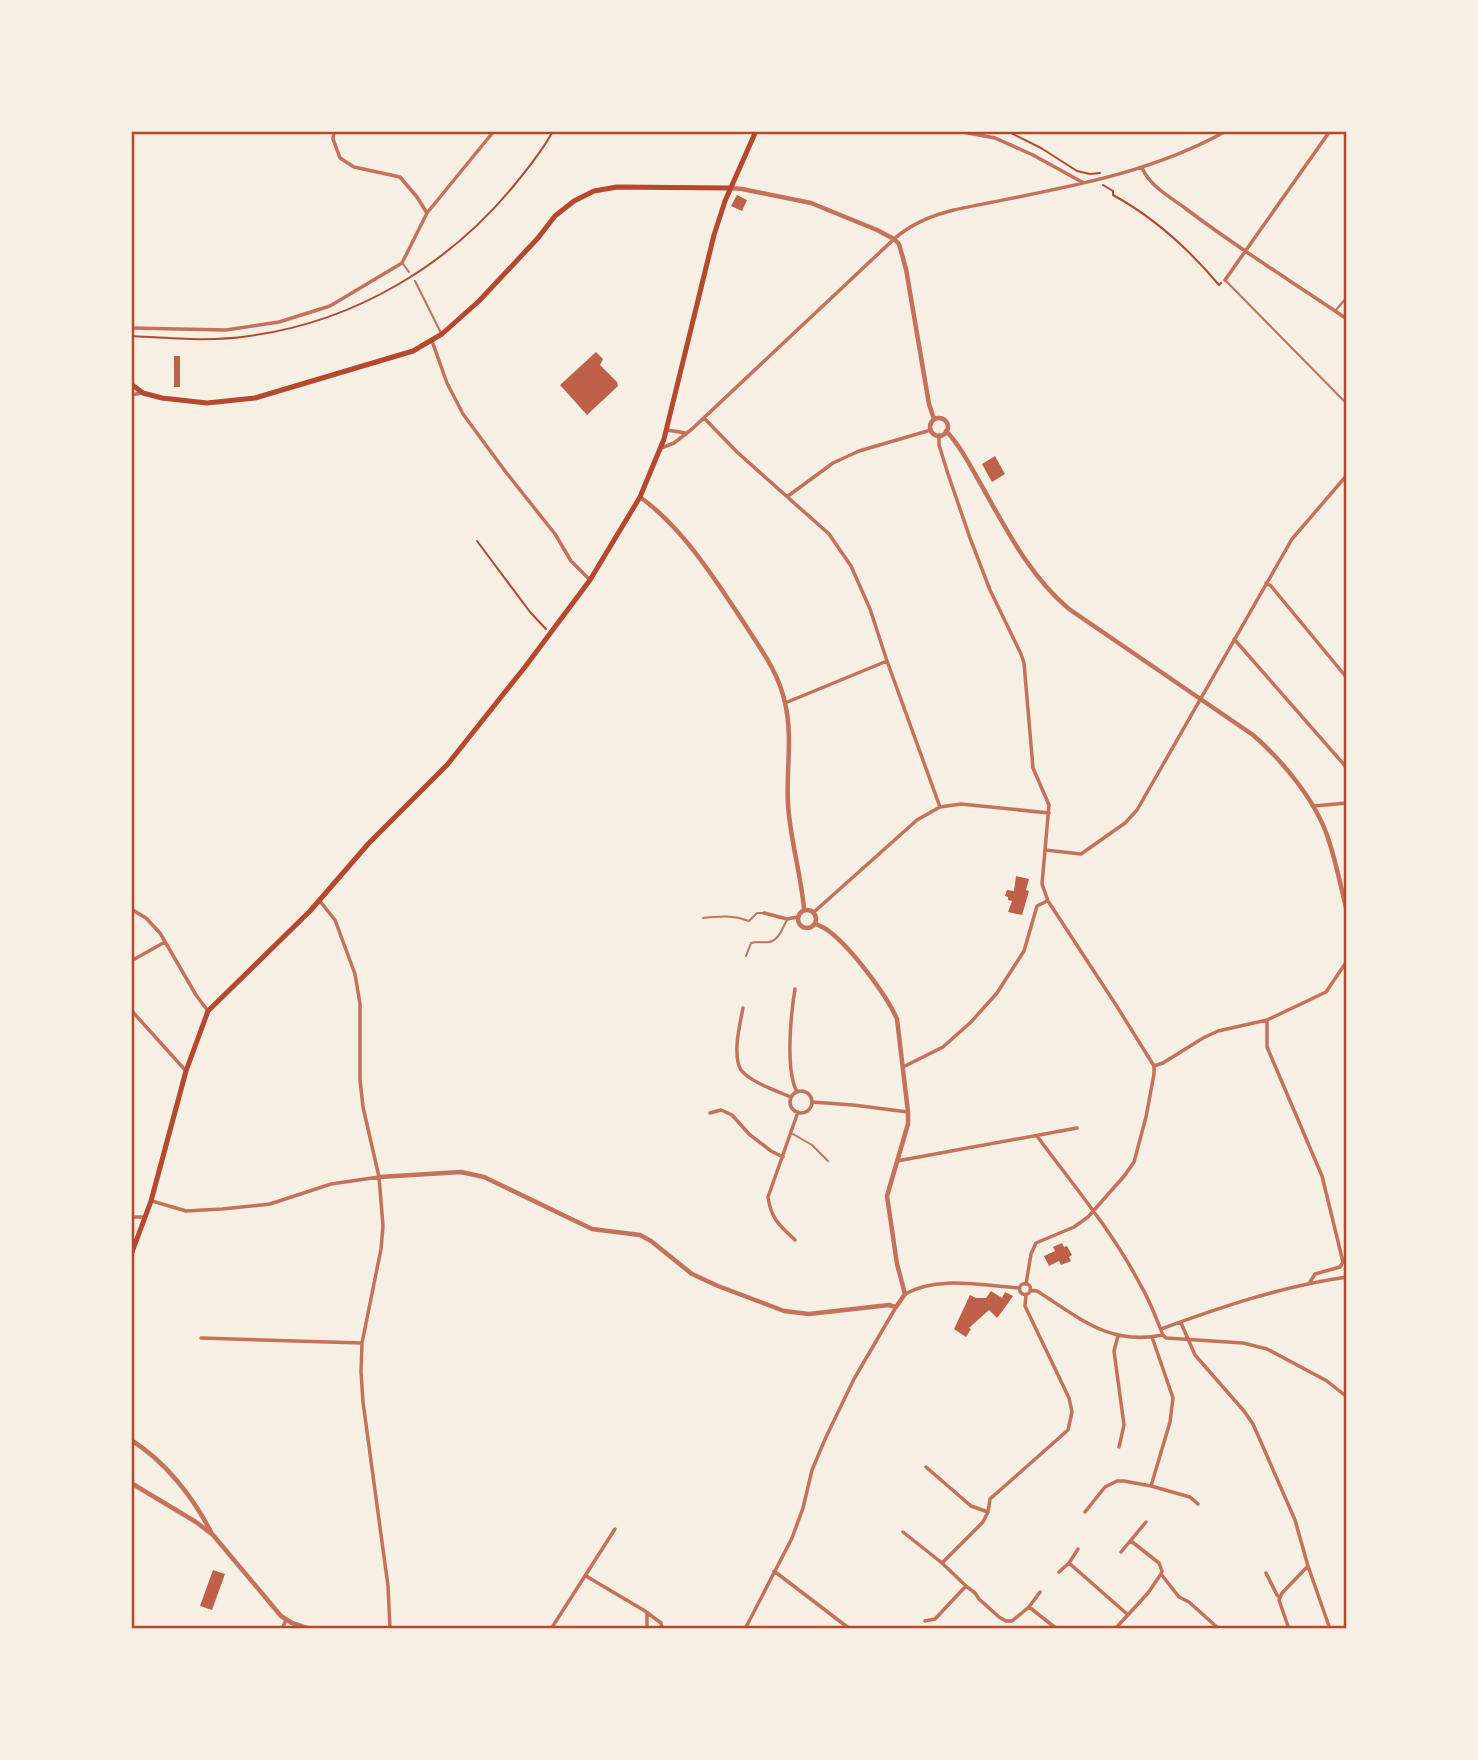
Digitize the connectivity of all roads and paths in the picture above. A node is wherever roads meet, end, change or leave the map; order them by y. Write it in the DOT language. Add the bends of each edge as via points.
graph roads {
  1 [pos="334,131"];
  2 [pos="494,131"];
  3 [pos="553,131"];
  4 [pos="756,131"];
  5 [pos="957,131"];
  6 [pos="1007,131"];
  7 [pos="1226,131"];
  8 [pos="1330,131"];
  9 [pos="1142,168"];
  10 [pos="1102,179"];
  11 [pos="1084,183"];
  12 [pos="729,188"];
  13 [pos="427,213"];
  14 [pos="894,239"];
  15 [pos="1245,253"];
  16 [pos="402,263"];
  17 [pos="409,272"];
  18 [pos="1225,280"];
  19 [pos="415,281"];
  20 [pos="1219,285"];
  21 [pos="1347,297"];
  22 [pos="1335,311"];
  23 [pos="1347,319"];
  24 [pos="131,328"];
  25 [pos="442,334"];
  26 [pos="131,336"];
  27 [pos="432,341"];
  28 [pos="131,384"];
  29 [pos="143,393"];
  30 [pos="131,395"];
  31 [pos="1347,404"];
  32 [pos="704,417"];
  33 [pos="934,419"];
  34 [pos="666,430"];
  35 [pos="931,430"];
  36 [pos="946,431"];
  37 [pos="686,433"];
  38 [pos="939,435"];
  39 [pos="662,448"];
  40 [pos="1347,475"];
  41 [pos="788,496"];
  42 [pos="640,497"];
  43 [pos="477,541"];
  44 [pos="590,580"];
  45 [pos="1266,583"];
  46 [pos="550,633"];
  47 [pos="1234,639"];
  48 [pos="887,661"];
  49 [pos="1347,678"];
  50 [pos="1201,700"];
  51 [pos="785,703"];
  52 [pos="1347,768"];
  53 [pos="1347,803"];
  54 [pos="1314,806"];
  55 [pos="940,807"];
  56 [pos="1049,813"];
  57 [pos="1045,850"];
  58 [pos="319,900"];
  59 [pos="1048,901"];
  60 [pos="1345,905"];
  61 [pos="131,909"];
  62 [pos="804,909"];
  63 [pos="814,912"];
  64 [pos="1347,912"];
  65 [pos="764,913"];
  66 [pos="798,917"];
  67 [pos="704,918"];
  68 [pos="787,919"];
  69 [pos="816,923"];
  70 [pos="165,942"];
  71 [pos="746,956"];
  72 [pos="131,961"];
  73 [pos="1347,961"];
  74 [pos="795,989"];
  75 [pos="743,1007"];
  76 [pos="131,1010"];
  77 [pos="208,1011"];
  78 [pos="1267,1020"];
  79 [pos="1154,1066"];
  80 [pos="903,1067"];
  81 [pos="186,1071"];
  82 [pos="797,1092"];
  83 [pos="791,1097"];
  84 [pos="812,1102"];
  85 [pos="798,1112"];
  86 [pos="908,1112"];
  87 [pos="710,1113"];
  88 [pos="1077,1128"];
  89 [pos="792,1133"];
  90 [pos="1037,1136"];
  91 [pos="783,1157"];
  92 [pos="828,1161"];
  93 [pos="897,1161"];
  94 [pos="379,1177"];
  95 [pos="151,1201"];
  96 [pos="1094,1210"];
  97 [pos="146,1216"];
  98 [pos="131,1217"];
  99 [pos="795,1240"];
  100 [pos="131,1255"];
  101 [pos="1347,1277"];
  102 [pos="1310,1282"];
  103 [pos="1026,1284"];
  104 [pos="1019,1288"];
  105 [pos="1030,1290"];
  106 [pos="905,1294"];
  107 [pos="1026,1295"];
  108 [pos="896,1307"];
  109 [pos="1181,1323"];
  110 [pos="1161,1329"];
  111 [pos="1118,1336"];
  112 [pos="1165,1336"];
  113 [pos="1153,1337"];
  114 [pos="201,1338"];
  115 [pos="1188,1339"];
  116 [pos="362,1343"];
  117 [pos="1347,1397"];
  118 [pos="131,1440"];
  119 [pos="1119,1447"];
  120 [pos="926,1466"];
  121 [pos="131,1483"];
  122 [pos="1151,1486"];
  123 [pos="1198,1504"];
  124 [pos="988,1512"];
  125 [pos="1085,1512"];
  126 [pos="1146,1522"];
  127 [pos="615,1529"];
  128 [pos="903,1532"];
  129 [pos="213,1535"];
  130 [pos="1131,1541"];
  131 [pos="1079,1549"];
  132 [pos="1121,1552"];
  133 [pos="942,1563"];
  134 [pos="1069,1563"];
  135 [pos="1308,1566"];
  136 [pos="774,1571"];
  137 [pos="1059,1572"];
  138 [pos="1266,1573"];
  139 [pos="1161,1574"];
  140 [pos="586,1576"];
  141 [pos="965,1586"];
  142 [pos="1040,1592"];
  143 [pos="1280,1598"];
  144 [pos="1029,1607"];
  145 [pos="647,1613"];
  146 [pos="1127,1614"];
  147 [pos="286,1620"];
  148 [pos="925,1621"];
  149 [pos="282,1629"];
  150 [pos="310,1629"];
  151 [pos="390,1629"];
  152 [pos="551,1629"];
  153 [pos="647,1629"];
  154 [pos="662,1629"];
  155 [pos="745,1629"];
  156 [pos="850,1629"];
  157 [pos="1057,1629"];
  158 [pos="1115,1629"];
  159 [pos="1219,1629"];
  160 [pos="1289,1629"];
  161 [pos="1330,1629"];
  1 -- 13 [label="street" via="340,158 354,167 400,177"];
  2 -- 13 [label="street"];
  3 -- 26 [label="path" via="505,197 460,242 364,303 305,324 249,336 196,340"];
  4 -- 12 [label="main road"];
  5 -- 11 [label="street" via="995,138"];
  6 -- 10 [label="path" via="1077,171 1100,173"];
  7 -- 9 [label="street"];
  8 -- 15 [label="street"];
  9 -- 10 [label="street"];
  9 -- 15 [label="street" via="1161,190"];
  10 -- 11 [label="street"];
  10 -- 20 [label="path" via="1113,195 1172,235"];
  11 -- 14 [label="street" via="935,214"];
  12 -- 14 [label="street" via="811,204"];
  12 -- 25 [label="main road" via="617,187 574,201"];
  12 -- 34 [label="main road"];
  13 -- 16 [label="street"];
  14 -- 32 [label="street"];
  14 -- 33 [label="street" via="906,269"];
  15 -- 18 [label="street"];
  15 -- 22 [label="street"];
  16 -- 17 [label="lane"];
  16 -- 24 [label="street" via="330,306 279,323 226,330"];
  18 -- 31 [label="lane"];
  19 -- 25 [label="lane"];
  21 -- 22 [label="lane"];
  22 -- 23 [label="street"];
  25 -- 27 [label="main road"];
  27 -- 29 [label="main road" via="413,351 255,398 207,402"];
  27 -- 44 [label="street" via="463,414 571,561"];
  28 -- 29 [label="main road"];
  29 -- 30 [label="street"];
  32 -- 37 [label="street"];
  32 -- 41 [label="street"];
  33 -- 35 [label="street"];
  33 -- 36 [label="street" via="945,421"];
  34 -- 37 [label="street"];
  34 -- 39 [label="main road"];
  35 -- 38 [label="street"];
  35 -- 41 [label="street" via="833,463"];
  36 -- 38 [label="street"];
  36 -- 50 [label="street" via="1055,598"];
  37 -- 39 [label="street"];
  38 -- 56 [label="street" via="970,538 1024,663 1034,768"];
  39 -- 42 [label="main road"];
  40 -- 45 [label="street" via="1292,539"];
  41 -- 48 [label="street" via="828,534 851,566"];
  42 -- 44 [label="main road"];
  42 -- 51 [label="street" via="658,510 709,570 770,664"];
  43 -- 46 [label="path"];
  44 -- 46 [label="main road"];
  45 -- 47 [label="street"];
  45 -- 49 [label="street"];
  46 -- 58 [label="main road" via="447,765"];
  47 -- 50 [label="street"];
  47 -- 52 [label="street"];
  48 -- 51 [label="street"];
  48 -- 55 [label="street"];
  50 -- 54 [label="street" via="1272,751"];
  50 -- 57 [label="street" via="1142,804 1125,823 1081,854"];
  51 -- 62 [label="street" via="788,806"];
  53 -- 54 [label="street"];
  54 -- 60 [label="street" via="1328,837"];
  55 -- 56 [label="street" via="972,805"];
  55 -- 63 [label="street" via="917,820"];
  56 -- 57 [label="street"];
  57 -- 59 [label="street" via="1042,884"];
  58 -- 77 [label="main road"];
  58 -- 94 [label="street" via="335,920 355,974 363,1107"];
  59 -- 79 [label="street"];
  59 -- 80 [label="street" via="1037,906 1024,951 998,993 943,1047"];
  60 -- 64 [label="street"];
  61 -- 70 [label="street" via="154,925"];
  62 -- 63 [label="street"];
  62 -- 66 [label="street"];
  63 -- 69 [label="street"];
  65 -- 67 [label="lane" via="749,921 726,915"];
  65 -- 68 [label="street"];
  66 -- 68 [label="street"];
  66 -- 69 [label="street" via="803,927"];
  68 -- 71 [label="lane" via="778,938 751,943"];
  69 -- 80 [label="street" via="855,957 892,1008"];
  70 -- 72 [label="street"];
  70 -- 77 [label="street"];
  73 -- 78 [label="street" via="1326,992"];
  74 -- 82 [label="street" via="791,1061"];
  75 -- 83 [label="street" via="737,1057 741,1070"];
  76 -- 81 [label="street"];
  77 -- 81 [label="main road"];
  78 -- 79 [label="street" via="1218,1031"];
  78 -- 102 [label="street" via="1267,1047 1322,1176 1343,1262 1315,1274"];
  79 -- 96 [label="street" via="1134,1161"];
  80 -- 86 [label="street"];
  81 -- 95 [label="main road"];
  82 -- 83 [label="street"];
  82 -- 84 [label="street" via="810,1095"];
  83 -- 85 [label="street"];
  84 -- 85 [label="street" via="805,1112"];
  84 -- 86 [label="street"];
  85 -- 89 [label="street"];
  86 -- 93 [label="street"];
  87 -- 91 [label="street" via="721,1110 732,1115 749,1134"];
  88 -- 90 [label="street"];
  89 -- 91 [label="street"];
  89 -- 92 [label="lane"];
  90 -- 93 [label="street"];
  90 -- 96 [label="street"];
  91 -- 99 [label="street" via="768,1197 770,1211"];
  93 -- 106 [label="street" via="887,1195"];
  94 -- 95 [label="street" via="331,1184 270,1204 186,1211"];
  94 -- 108 [label="street" via="461,1172 484,1177 592,1229 640,1235 692,1274 785,1311 809,1314"];
  94 -- 116 [label="street" via="381,1249"];
  95 -- 97 [label="main road"];
  96 -- 103 [label="street" via="1074,1227 1036,1243"];
  96 -- 110 [label="street" via="1141,1285"];
  97 -- 98 [label="street"];
  97 -- 100 [label="main road"];
  101 -- 102 [label="street"];
  102 -- 109 [label="street"];
  103 -- 104 [label="street"];
  103 -- 105 [label="street"];
  104 -- 106 [label="street" via="953,1283 916,1287"];
  104 -- 107 [label="street"];
  105 -- 107 [label="street"];
  105 -- 111 [label="street" via="1081,1321"];
  106 -- 108 [label="street"];
  107 -- 124 [label="street" via="1025,1306 1072,1412 1068,1430 990,1499"];
  108 -- 136 [label="street" via="826,1437 792,1538"];
  109 -- 110 [label="street"];
  109 -- 115 [label="street"];
  110 -- 112 [label="street"];
  111 -- 113 [label="street"];
  111 -- 119 [label="street" via="1114,1351 1124,1425"];
  112 -- 113 [label="street"];
  112 -- 115 [label="street"];
  113 -- 122 [label="street" via="1173,1398"];
  114 -- 116 [label="street"];
  115 -- 117 [label="street" via="1267,1349"];
  115 -- 135 [label="street" via="1202,1365 1253,1424 1295,1520"];
  116 -- 151 [label="street" via="363,1402"];
  118 -- 129 [label="street" via="176,1480"];
  120 -- 124 [label="street" via="971,1506"];
  121 -- 129 [label="street"];
  122 -- 123 [label="street" via="1191,1497"];
  122 -- 125 [label="street" via="1124,1481 1110,1484"];
  124 -- 133 [label="street"];
  126 -- 130 [label="street"];
  127 -- 140 [label="street"];
  128 -- 133 [label="street"];
  129 -- 147 [label="street"];
  130 -- 132 [label="street"];
  130 -- 139 [label="street" via="1159,1563"];
  131 -- 134 [label="street"];
  133 -- 141 [label="street"];
  134 -- 137 [label="street"];
  134 -- 146 [label="street"];
  135 -- 143 [label="street"];
  135 -- 161 [label="street"];
  136 -- 155 [label="street"];
  136 -- 156 [label="street"];
  138 -- 143 [label="street"];
  139 -- 146 [label="street"];
  139 -- 159 [label="street" via="1179,1597"];
  140 -- 145 [label="street"];
  140 -- 152 [label="street"];
  141 -- 144 [label="street" via="1006,1621"];
  141 -- 148 [label="street" via="935,1619"];
  142 -- 144 [label="street"];
  143 -- 160 [label="street"];
  144 -- 157 [label="street"];
  145 -- 153 [label="street"];
  145 -- 154 [label="street"];
  146 -- 158 [label="street"];
  147 -- 149 [label="street"];
  147 -- 150 [label="street"];
}
